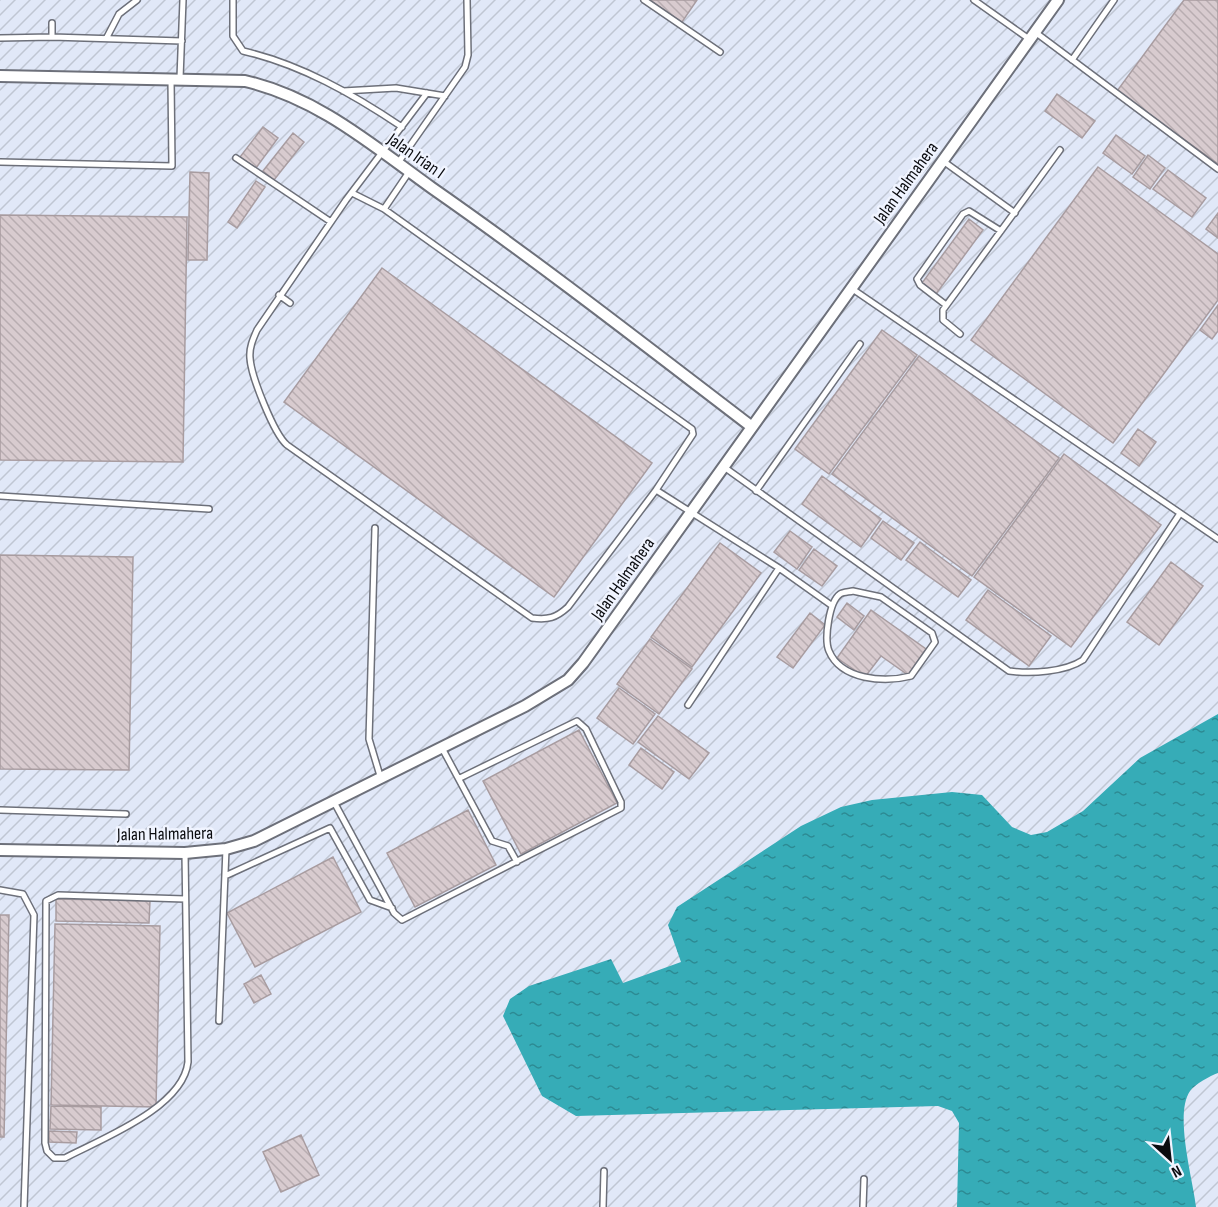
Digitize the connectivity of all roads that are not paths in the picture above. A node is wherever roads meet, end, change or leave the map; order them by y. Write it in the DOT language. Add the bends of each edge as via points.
graph roads {
  1 [pos="137,0"];
  2 [pos="183,0"];
  3 [pos="233,0"];
  4 [pos="467,0"];
  5 [pos="644,0"];
  6 [pos="974,0"];
  7 [pos="1058,0"];
  8 [pos="1114,0"];
  9 [pos="52,23"];
  10 [pos="1032,35"];
  11 [pos="52,37"];
  12 [pos="107,37"];
  13 [pos="0,38"];
  14 [pos="182,41"];
  15 [pos="720,52"];
  16 [pos="1072,60"];
  17 [pos="0,76"];
  18 [pos="175,78"];
  19 [pos="341,91"];
  20 [pos="427,93"];
  21 [pos="445,96"];
  22 [pos="402,127"];
  23 [pos="1060,150"];
  24 [pos="382,153"];
  25 [pos="236,158"];
  26 [pos="942,160"];
  27 [pos="0,162"];
  28 [pos="398,164"];
  29 [pos="1218,170"];
  30 [pos="409,172"];
  31 [pos="352,193"];
  32 [pos="384,209"];
  33 [pos="1015,213"];
  34 [pos="331,222"];
  35 [pos="1001,231"];
  36 [pos="851,288"];
  37 [pos="279,295"];
  38 [pos="290,303"];
  39 [pos="946,305"];
  40 [pos="960,334"];
  41 [pos="860,344"];
  42 [pos="752,427"];
  43 [pos="723,466"];
  44 [pos="656,490"];
  45 [pos="756,491"];
  46 [pos="0,496"];
  47 [pos="209,509"];
  48 [pos="690,512"];
  49 [pos="1179,515"];
  50 [pos="375,528"];
  51 [pos="1218,539"];
  52 [pos="779,568"];
  53 [pos="831,605"];
  54 [pos="688,705"];
  55 [pos="442,748"];
  56 [pos="460,778"];
  57 [pos="381,779"];
  58 [pos="334,802"];
  59 [pos="0,810"];
  60 [pos="126,814"];
  61 [pos="226,849"];
  62 [pos="0,850"];
  63 [pos="185,854"];
  64 [pos="517,862"];
  65 [pos="225,876"];
  66 [pos="0,890"];
  67 [pos="185,899"];
  68 [pos="392,908"];
  69 [pos="219,1021"];
  70 [pos="604,1171"];
  71 [pos="864,1179"];
  72 [pos="24,1207"];
  73 [pos="603,1207"];
  74 [pos="863,1207"];
  1 -- 12 [label="lane" via="119,14"];
  2 -- 14 [label="lane"];
  3 -- 19 [label="lane" via="233,36 238,48 297,67"];
  4 -- 21 [label="lane" via="468,55 465,67"];
  5 -- 15 [label="lane"];
  6 -- 10 [label="lane"];
  7 -- 10 [label="street, Jalan Halmahera"];
  8 -- 16 [label="lane"];
  9 -- 11 [label="lane"];
  10 -- 16 [label="lane"];
  10 -- 26 [label="street, Jalan Halmahera"];
  11 -- 12 [label="lane"];
  11 -- 13 [label="lane"];
  12 -- 14 [label="lane"];
  14 -- 18 [label="lane"];
  16 -- 29 [label="lane"];
  17 -- 18 [label="street, Jalan Irian I"];
  18 -- 24 [label="street, Jalan Irian I" via="245,81 270,87 319,108"];
  18 -- 27 [label="lane" via="172,166"];
  19 -- 20 [label="lane" via="375,87"];
  19 -- 22 [label="lane"];
  20 -- 21 [label="lane"];
  20 -- 22 [label="lane"];
  21 -- 28 [label="lane"];
  22 -- 24 [label="lane"];
  23 -- 33 [label="lane"];
  24 -- 28 [label="street, Jalan Irian I"];
  24 -- 31 [label="lane"];
  25 -- 34 [label="lane"];
  26 -- 33 [label="lane"];
  26 -- 36 [label="street, Jalan Halmahera"];
  28 -- 30 [label="street, Jalan Irian I"];
  30 -- 32 [label="lane"];
  30 -- 42 [label="street, Jalan Irian I"];
  31 -- 32 [label="lane"];
  31 -- 34 [label="lane"];
  32 -- 44 [label="lane" via="687,423 693,434"];
  33 -- 35 [label="lane"];
  34 -- 37 [label="lane"];
  35 -- 39 [label="lane"];
  35 -- 39 [label="lane" via="969,211 963,214 917,279"];
  36 -- 42 [label="street, Jalan Halmahera"];
  36 -- 49 [label="lane"];
  37 -- 38 [label="lane"];
  37 -- 44 [label="lane" via="257,330 250,358 279,438 532,618 557,617 568,607"];
  39 -- 40 [label="lane" via="941,315"];
  41 -- 45 [label="lane"];
  42 -- 43 [label="street, Jalan Halmahera"];
  43 -- 45 [label="lane"];
  43 -- 48 [label="street, Jalan Halmahera"];
  44 -- 48 [label="lane"];
  45 -- 49 [label="lane" via="1009,670 1021,672 1074,667 1083,660"];
  46 -- 47 [label="lane"];
  48 -- 52 [label="lane"];
  48 -- 55 [label="street, Jalan Halmahera" via="568,680"];
  49 -- 51 [label="lane"];
  50 -- 57 [label="lane" via="369,739"];
  52 -- 53 [label="lane"];
  52 -- 54 [label="lane"];
  53 -- 53 [label="lane" via="846,592 881,597 932,633 935,642 910,676 860,678 829,653"];
  55 -- 56 [label="lane"];
  55 -- 57 [label="street, Jalan Halmahera"];
  56 -- 64 [label="lane" via="492,841 508,846"];
  56 -- 64 [label="lane" via="571,722 582,723 621,808"];
  57 -- 58 [label="street, Jalan Halmahera"];
  58 -- 61 [label="street, Jalan Halmahera" via="254,841"];
  58 -- 68 [label="lane"];
  59 -- 60 [label="lane"];
  61 -- 63 [label="street, Jalan Halmahera"];
  61 -- 65 [label="lane"];
  62 -- 63 [label="street, Jalan Halmahera"];
  63 -- 67 [label="lane"];
  64 -- 68 [label="lane" via="406,920 397,918"];
  65 -- 68 [label="lane" via="330,828 365,894 370,900"];
  65 -- 69 [label="lane"];
  66 -- 72 [label="lane" via="23,894 34,915"];
  67 -- 67 [label="lane" via="58,895 46,901 45,1143 54,1158 64,1158 150,1113 185,1076"];
  70 -- 73 [label="lane"];
  71 -- 74 [label="lane"];
}
